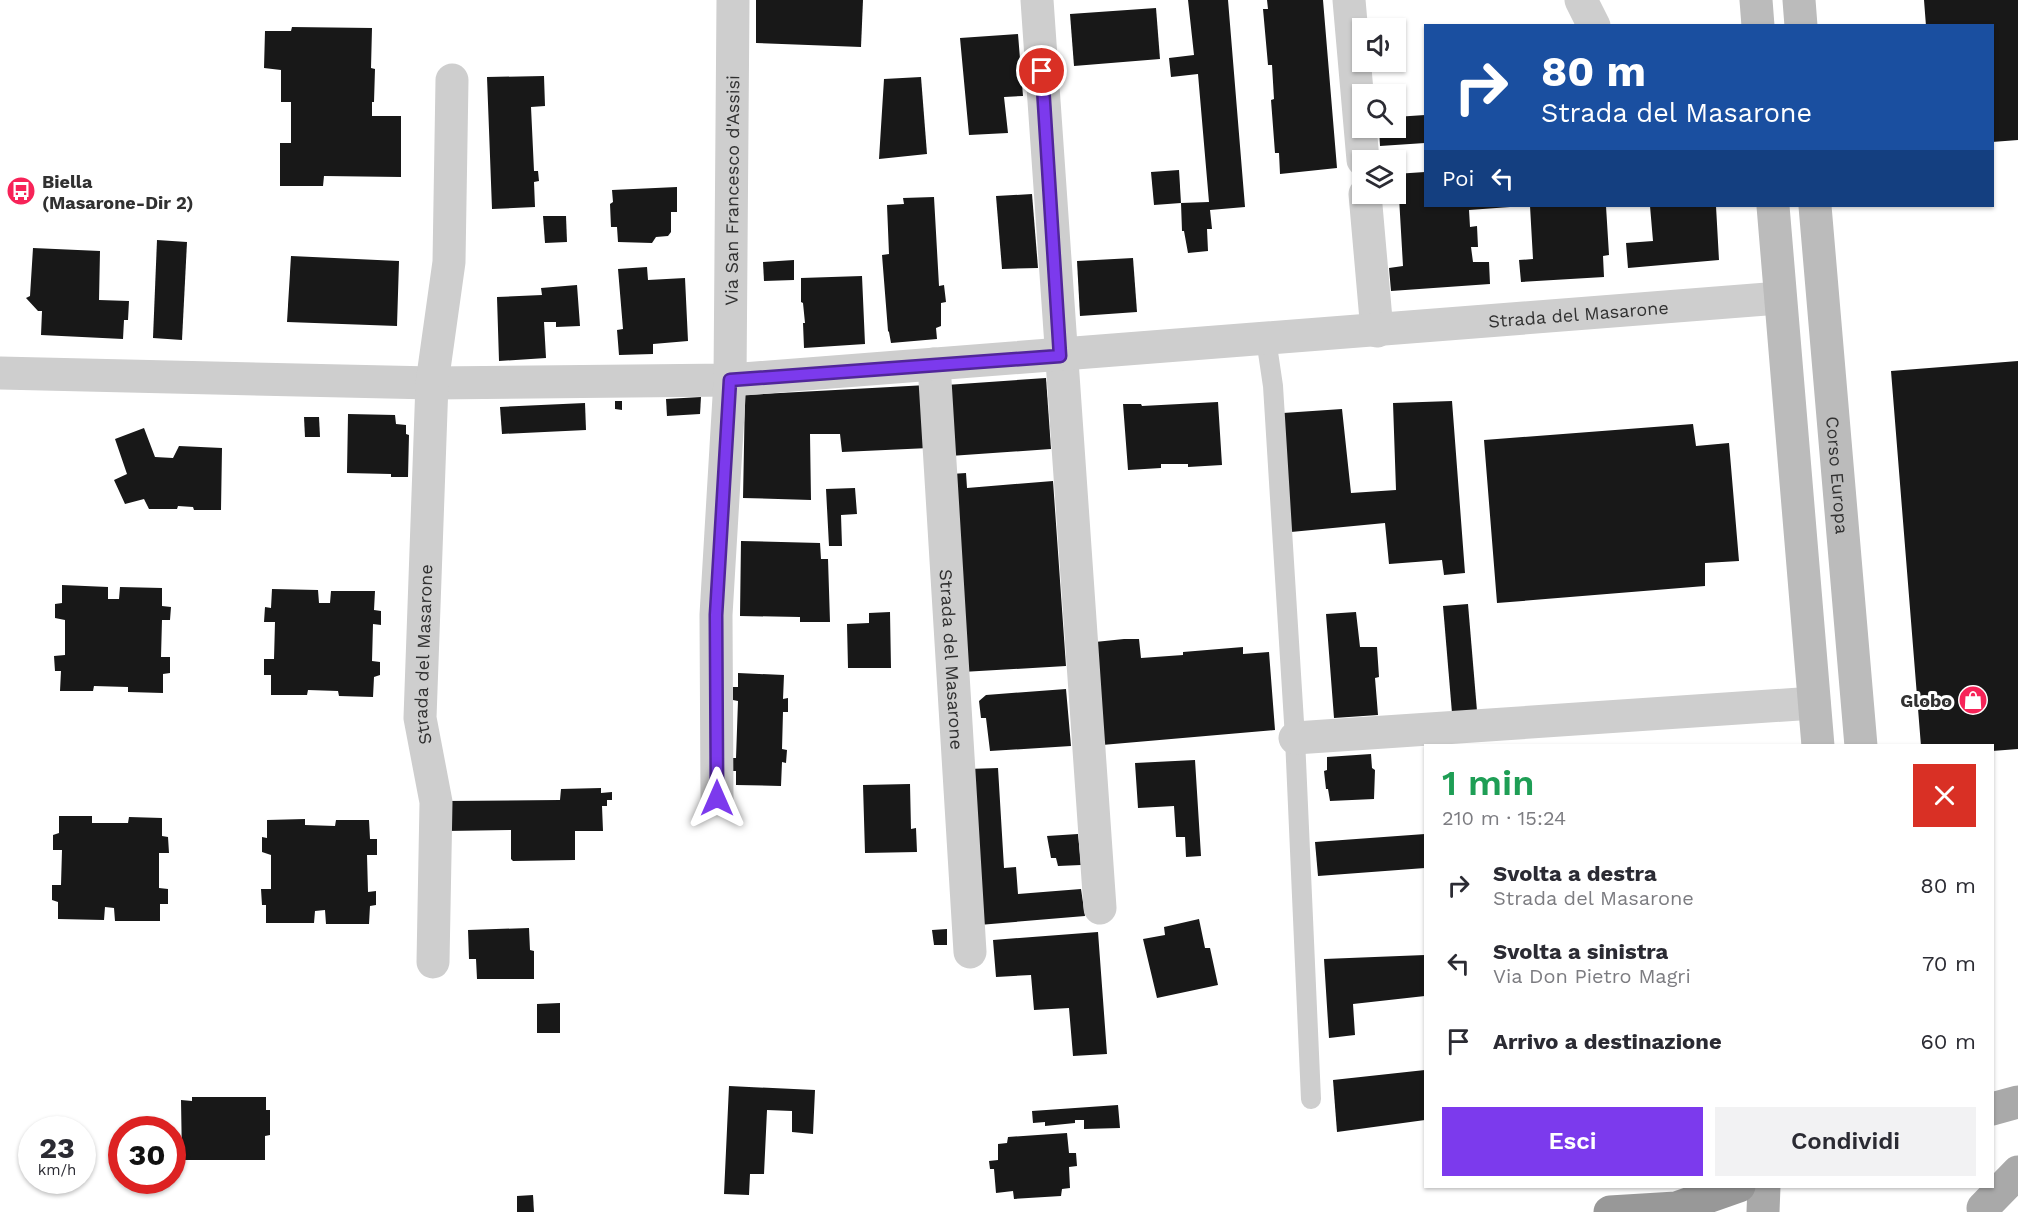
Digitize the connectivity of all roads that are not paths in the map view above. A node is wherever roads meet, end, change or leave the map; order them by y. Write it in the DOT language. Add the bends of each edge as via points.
graph roads {
  1 [pos="733,0"];
  2 [pos="1037,0"];
  3 [pos="1349,0"];
  4 [pos="1581,0"];
  5 [pos="1756,0"];
  6 [pos="1799,0"];
  7 [pos="1592,24"];
  8 [pos="1758,24"];
  9 [pos="1801,24"];
  10 [pos="452,81"];
  11 [pos="1361,150"];
  12 [pos="1366,204"];
  13 [pos="1773,207"];
  14 [pos="1815,207"];
  15 [pos="1780,298"];
  16 [pos="1377,331"];
  17 [pos="1266,339"];
  18 [pos="1060,356"];
  19 [pos="934,364"];
  20 [pos="0,373"];
  21 [pos="730,380"];
  22 [pos="432,382"];
  23 [pos="1814,703"];
  24 [pos="1294,738"];
  25 [pos="1818,744"];
  26 [pos="1861,744"];
  27 [pos="717,798"];
  28 [pos="1100,908"];
  29 [pos="970,952"];
  30 [pos="433,962"];
  31 [pos="1311,1099"];
  32 [pos="2018,1102"];
  33 [pos="1994,1108"];
  34 [pos="2018,1172"];
  35 [pos="1732,1188"];
  36 [pos="1764,1188"];
  37 [pos="1982,1202"];
  38 [pos="1610,1212"];
  39 [pos="1763,1212"];
  1 -- 21 [label="street, Via San Francesco d'Assisi"];
  2 -- 18 [label="street"];
  3 -- 11 [label="street"];
  4 -- 7 [label="street"];
  5 -- 8 [label="main road"];
  6 -- 9 [label="main road"];
  10 -- 22 [label="street, Strada del Masarone" via="449,262"];
  12 -- 16 [label="street"];
  13 -- 15 [label="main road"];
  14 -- 26 [label="main road, Corso Europa"];
  15 -- 16 [label="street, Strada del Masarone"];
  15 -- 23 [label="main road"];
  16 -- 17 [label="street, Strada del Masarone"];
  17 -- 18 [label="street, Strada del Masarone"];
  17 -- 24 [label="lane" via="1274,386"];
  18 -- 19 [label="street, Strada del Masarone"];
  18 -- 28 [label="street"];
  19 -- 21 [label="street, Strada del Masarone"];
  19 -- 29 [label="street, Strada del Masarone"];
  20 -- 22 [label="street, Strada del Masarone"];
  21 -- 22 [label="street, Strada del Masarone"];
  21 -- 27 [label="street" via="716,615"];
  22 -- 30 [label="street, Strada del Masarone" via="420,718 436,802"];
  23 -- 24 [label="street"];
  23 -- 25 [label="main road"];
  24 -- 31 [label="lane"];
  32 -- 33 [label="main road"];
  34 -- 37 [label="main road"];
  35 -- 38 [label="highway" via="1676,1208"];
  36 -- 39 [label="main road"];
}
